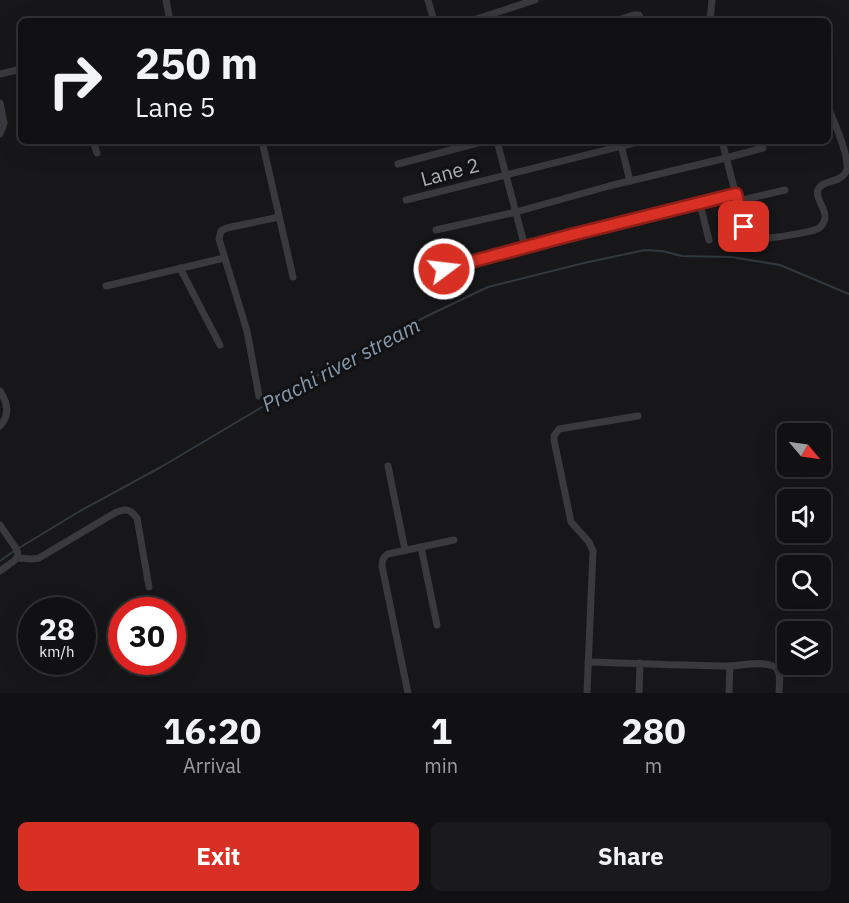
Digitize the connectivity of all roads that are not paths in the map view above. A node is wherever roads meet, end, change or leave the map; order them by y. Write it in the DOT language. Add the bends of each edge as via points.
graph roads {
  1 [pos="166,0"];
  2 [pos="428,0"];
  3 [pos="535,0"];
  4 [pos="712,0"];
  5 [pos="169,18"];
  6 [pos="433,18"];
  7 [pos="479,18"];
  8 [pos="624,18"];
  9 [pos="640,18"];
  10 [pos="710,18"];
  11 [pos="18,70"];
  12 [pos="0,74"];
  13 [pos="0,103"];
  14 [pos="831,114"];
  15 [pos="0,134"];
  16 [pos="94,144"];
  17 [pos="263,144"];
  18 [pos="474,144"];
  19 [pos="498,144"];
  20 [pos="621,144"];
  21 [pos="723,144"];
  22 [pos="763,148"];
  23 [pos="97,153"];
  24 [pos="726,158"];
  25 [pos="398,164"];
  26 [pos="506,174"];
  27 [pos="630,181"];
  28 [pos="785,190"];
  29 [pos="737,198"];
  30 [pos="406,200"];
  31 [pos="700,204"];
  32 [pos="516,212"];
  33 [pos="279,217"];
  34 [pos="436,230"];
  35 [pos="710,240"];
  36 [pos="525,247"];
  37 [pos="224,258"];
  38 [pos="180,268"];
  39 [pos="444,269"];
  40 [pos="293,277"];
  41 [pos="106,286"];
  42 [pos="220,345"];
  43 [pos="0,391"];
  44 [pos="259,396"];
  45 [pos="638,416"];
  46 [pos="0,426"];
  47 [pos="388,466"];
  48 [pos="0,525"];
  49 [pos="454,540"];
  50 [pos="421,547"];
  51 [pos="405,550"];
  52 [pos="17,557"];
  53 [pos="0,571"];
  54 [pos="149,587"];
  55 [pos="437,625"];
  56 [pos="588,662"];
  57 [pos="640,663"];
  58 [pos="730,666"];
  59 [pos="408,693"];
  60 [pos="586,693"];
  61 [pos="639,693"];
  62 [pos="729,693"];
  63 [pos="779,693"];
  1 -- 5 [label="street"];
  2 -- 6 [label="street"];
  3 -- 7 [label="street"];
  4 -- 10 [label="street"];
  8 -- 9 [label="street"];
  11 -- 12 [label="street"];
  13 -- 15 [label="street" via="4,123"];
  14 -- 29 [label="street" via="848,169 818,190 825,214 821,225 812,231 755,239 746,232"];
  16 -- 23 [label="street"];
  17 -- 33 [label="street"];
  18 -- 25 [label="street"];
  19 -- 26 [label="street"];
  20 -- 26 [label="street, Lane 2"];
  20 -- 27 [label="street"];
  21 -- 24 [label="street"];
  22 -- 24 [label="street"];
  24 -- 27 [label="street"];
  24 -- 29 [label="street"];
  26 -- 30 [label="street, Lane 2"];
  26 -- 32 [label="street"];
  27 -- 32 [label="street"];
  28 -- 29 [label="street"];
  29 -- 31 [label="street"];
  31 -- 35 [label="street"];
  31 -- 36 [label="street"];
  32 -- 34 [label="street"];
  32 -- 36 [label="street"];
  33 -- 37 [label="street" via="221,231"];
  33 -- 40 [label="street"];
  36 -- 39 [label="street"];
  37 -- 38 [label="street"];
  37 -- 44 [label="street" via="247,331"];
  38 -- 41 [label="street"];
  38 -- 42 [label="street"];
  43 -- 46 [label="street" via="8,413"];
  45 -- 56 [label="street" via="559,429 554,436 571,522 593,551"];
  47 -- 51 [label="street"];
  48 -- 52 [label="street" via="17,550"];
  49 -- 50 [label="street"];
  50 -- 51 [label="street"];
  50 -- 55 [label="street"];
  51 -- 59 [label="street" via="384,556 382,566"];
  52 -- 53 [label="street"];
  52 -- 54 [label="street" via="39,558 125,509 137,518"];
  56 -- 57 [label="street"];
  56 -- 60 [label="street"];
  57 -- 58 [label="street"];
  57 -- 61 [label="street"];
  58 -- 62 [label="street"];
  58 -- 63 [label="street" via="770,664 779,673"];
}
